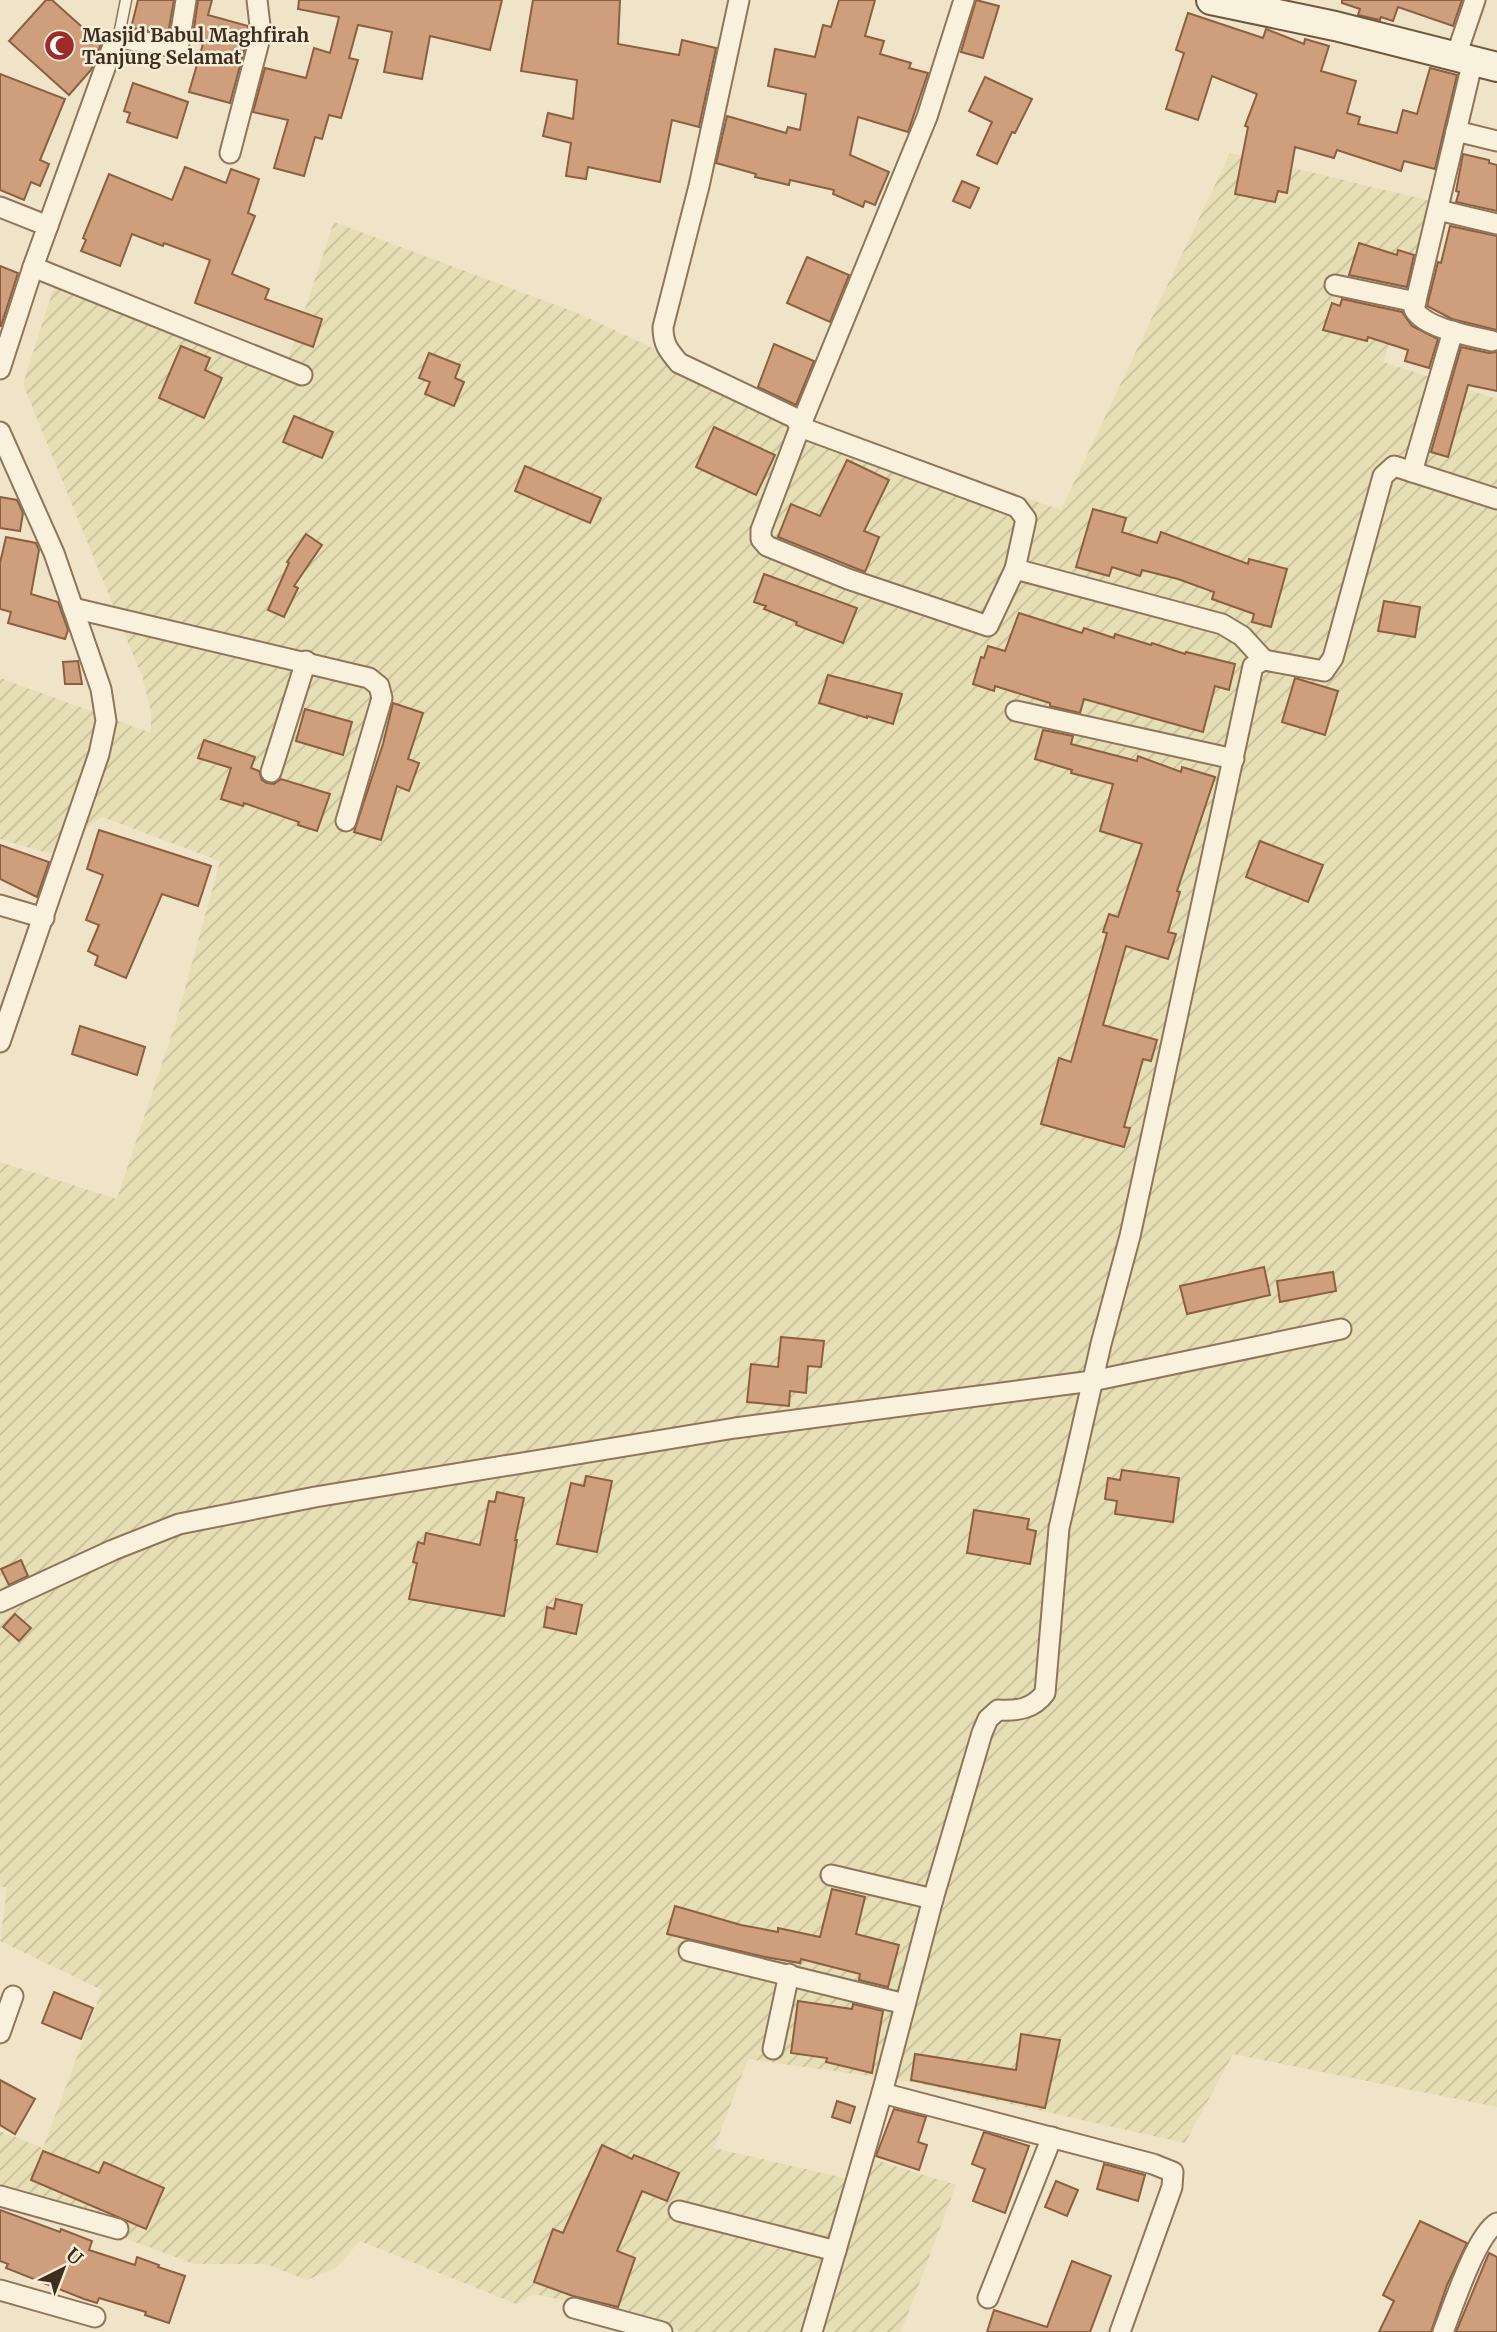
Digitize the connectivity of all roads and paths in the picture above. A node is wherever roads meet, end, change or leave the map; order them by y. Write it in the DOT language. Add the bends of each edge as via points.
graph roads {
  1 [pos="126,0"];
  2 [pos="186,0"];
  3 [pos="257,0"];
  4 [pos="739,0"];
  5 [pos="964,0"];
  6 [pos="1210,0"];
  7 [pos="1475,0"];
  8 [pos="118,40"];
  9 [pos="1475,61"];
  10 [pos="1456,131"];
  11 [pos="1497,141"];
  12 [pos="230,153"];
  13 [pos="0,207"];
  14 [pos="1438,210"];
  15 [pos="1497,224"];
  16 [pos="48,226"];
  17 [pos="33,267"];
  18 [pos="1335,285"];
  19 [pos="1416,302"];
  20 [pos="1453,331"];
  21 [pos="1492,341"];
  22 [pos="0,369"];
  23 [pos="302,375"];
  24 [pos="800,427"];
  25 [pos="0,432"];
  26 [pos="1412,472"];
  27 [pos="1497,499"];
  28 [pos="1015,569"];
  29 [pos="73,608"];
  30 [pos="1264,660"];
  31 [pos="306,661"];
  32 [pos="1016,711"];
  33 [pos="1234,759"];
  34 [pos="271,772"];
  35 [pos="346,821"];
  36 [pos="0,905"];
  37 [pos="44,918"];
  38 [pos="0,1042"];
  39 [pos="1341,1329"];
  40 [pos="1092,1381"];
  41 [pos="0,1602"];
  42 [pos="831,1875"];
  43 [pos="933,1899"];
  44 [pos="689,1951"];
  45 [pos="789,1974"];
  46 [pos="13,1996"];
  47 [pos="905,2004"];
  48 [pos="0,2033"];
  49 [pos="773,2049"];
  50 [pos="882,2092"];
  51 [pos="1052,2137"];
  52 [pos="0,2196"];
  53 [pos="679,2211"];
  54 [pos="1497,2223"];
  55 [pos="118,2229"];
  56 [pos="836,2251"];
  57 [pos="0,2290"];
  58 [pos="988,2298"];
  59 [pos="575,2308"];
  60 [pos="95,2317"];
  61 [pos="662,2332"];
  62 [pos="812,2332"];
  63 [pos="1120,2332"];
  64 [pos="1443,2332"];
  1 -- 8 [label="lane"];
  2 -- 8 [label="street" via="175,47"];
  3 -- 12 [label="street" via="261,34"];
  4 -- 24 [label="street" via="663,339 679,363 795,418"];
  5 -- 24 [label="street" via="927,117"];
  6 -- 9 [label="street"];
  7 -- 9 [label="street"];
  8 -- 16 [label="street"];
  9 -- 10 [label="street"];
  10 -- 11 [label="street"];
  10 -- 14 [label="street"];
  13 -- 16 [label="street"];
  14 -- 15 [label="street"];
  14 -- 19 [label="street"];
  16 -- 17 [label="street"];
  17 -- 22 [label="street"];
  17 -- 23 [label="street"];
  18 -- 19 [label="street"];
  19 -- 20 [label="street" via="1421,319"];
  20 -- 21 [label="street"];
  20 -- 26 [label="street"];
  24 -- 28 [label="street" via="1017,507 1026,519"];
  24 -- 28 [label="street" via="761,530 767,546 988,626"];
  25 -- 29 [label="street" via="54,553"];
  26 -- 27 [label="street"];
  26 -- 30 [label="street" via="1394,466 1383,476 1333,658 1324,671"];
  28 -- 30 [label="street" via="1222,624 1242,636"];
  29 -- 31 [label="street"];
  29 -- 37 [label="street" via="101,689 106,722"];
  30 -- 33 [label="street" via="1253,666"];
  31 -- 34 [label="street"];
  31 -- 35 [label="street" via="369,678 379,686 382,698"];
  32 -- 33 [label="street"];
  33 -- 40 [label="street" via="1130,1237"];
  36 -- 37 [label="street"];
  37 -- 38 [label="street"];
  39 -- 40 [label="street"];
  40 -- 41 [label="street" via="735,1428 179,1524"];
  40 -- 43 [label="street" via="1059,1528 1045,1693 1037,1704 1016,1711 998,1710 988,1719"];
  42 -- 43 [label="street"];
  43 -- 47 [label="street"];
  44 -- 45 [label="street"];
  45 -- 47 [label="street"];
  45 -- 49 [label="street"];
  46 -- 48 [label="street"];
  47 -- 50 [label="street"];
  50 -- 51 [label="street"];
  50 -- 56 [label="street"];
  51 -- 58 [label="street"];
  51 -- 63 [label="street" via="1173,2172 1172,2187"];
  52 -- 55 [label="street"];
  53 -- 56 [label="street"];
  54 -- 64 [label="street" via="1486,2231 1478,2247"];
  56 -- 62 [label="street"];
  57 -- 60 [label="street"];
  59 -- 61 [label="street"];
}
